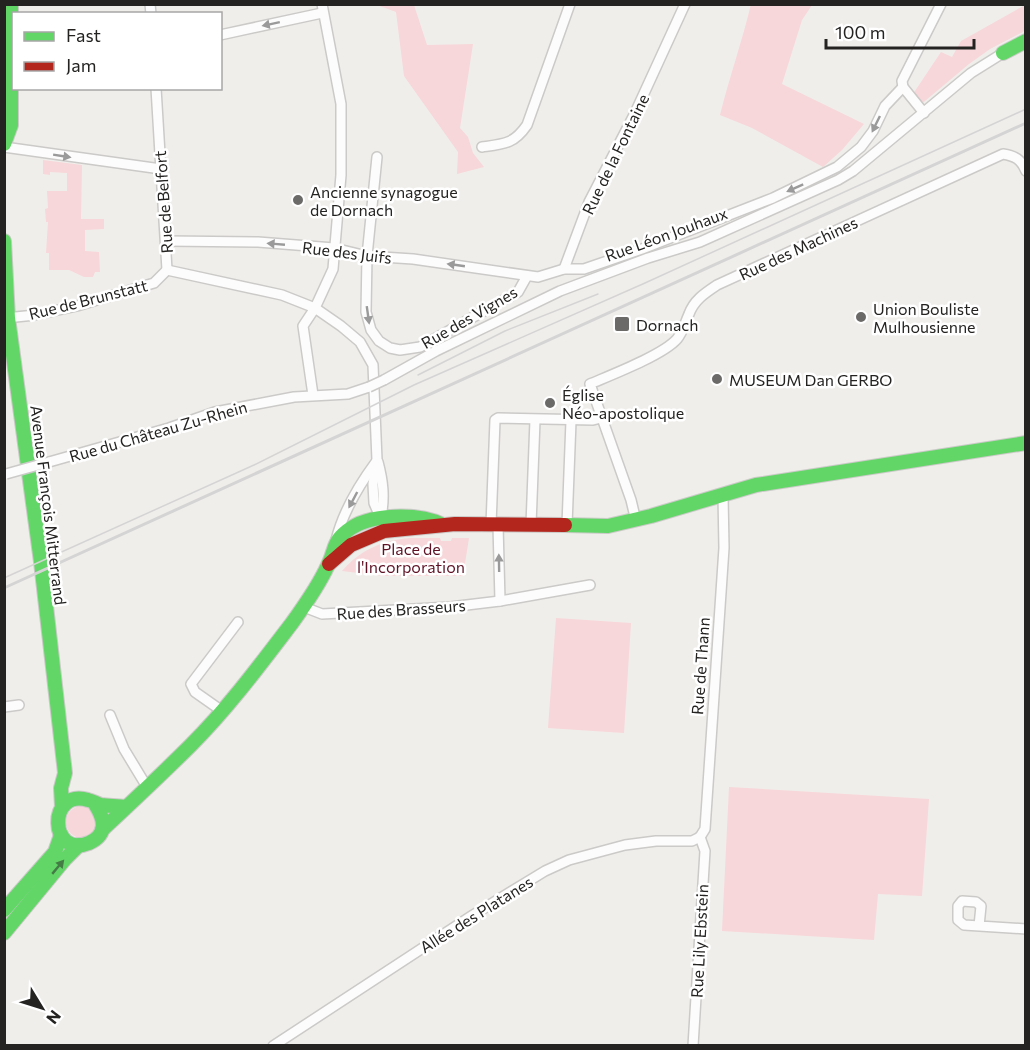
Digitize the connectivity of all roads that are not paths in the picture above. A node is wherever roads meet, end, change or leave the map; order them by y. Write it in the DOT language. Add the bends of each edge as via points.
graph roads {
  1 [pos="11,4"];
  2 [pos="570,4"];
  3 [pos="685,4"];
  4 [pos="941,4"];
  5 [pos="322,9"];
  6 [pos="222,34"];
  7 [pos="1026,41"];
  8 [pos="1003,53"];
  9 [pos="1026,53"];
  10 [pos="903,87"];
  11 [pos="156,90"];
  12 [pos="924,113"];
  13 [pos="4,146"];
  14 [pos="482,147"];
  15 [pos="377,156"];
  16 [pos="161,169"];
  17 [pos="1026,171"];
  18 [pos="4,241"];
  19 [pos="167,241"];
  20 [pos="334,248"];
  21 [pos="367,256"];
  22 [pos="564,269"];
  23 [pos="167,270"];
  24 [pos="527,276"];
  25 [pos="315,308"];
  26 [pos="6,318"];
  27 [pos="313,395"];
  28 [pos="601,418"];
  29 [pos="535,420"];
  30 [pos="571,421"];
  31 [pos="1026,443"];
  32 [pos="377,460"];
  33 [pos="5,474"];
  34 [pos="723,495"];
  35 [pos="636,520"];
  36 [pos="382,524"];
  37 [pos="495,525"];
  38 [pos="531,525"];
  39 [pos="567,525"];
  40 [pos="335,543"];
  41 [pos="329,564"];
  42 [pos="590,585"];
  43 [pos="500,601"];
  44 [pos="304,607"];
  45 [pos="238,622"];
  46 [pos="19,705"];
  47 [pos="4,707"];
  48 [pos="222,711"];
  49 [pos="110,715"];
  50 [pos="65,773"];
  51 [pos="147,787"];
  52 [pos="81,798"];
  53 [pos="95,804"];
  54 [pos="62,807"];
  55 [pos="125,807"];
  56 [pos="102,830"];
  57 [pos="61,835"];
  58 [pos="700,837"];
  59 [pos="79,845"];
  60 [pos="4,910"];
  61 [pos="979,926"];
  62 [pos="1026,929"];
  63 [pos="4,933"];
  64 [pos="273,1046"];
  65 [pos="693,1046"];
  1 -- 13 [label="main road" via="11,125"];
  2 -- 14 [label="street" via="527,124 508,143"];
  3 -- 22 [label="street, Rue de la Fontaine" via="589,202"];
  4 -- 10 [label="street" via="907,69"];
  5 -- 6 [label="street, one-way"];
  5 -- 20 [label="street" via="341,105 341,175"];
  7 -- 8 [label="main road, Rue Léon Jouhaux"];
  8 -- 9 [label="main road"];
  8 -- 12 [label="street, Rue Léon Jouhaux" via="971,73"];
  10 -- 12 [label="street"];
  10 -- 22 [label="street, one-way" via="885,106 861,147 832,170 773,198 642,249 584,269"];
  11 -- 16 [label="street, Rue de Belfort"];
  12 -- 27 [label="street, Rue Léon Jouhaux, bridge" via="838,180 700,242 540,300 369,387 348,394"];
  13 -- 16 [label="street, one-way"];
  15 -- 21 [label="street, Rue des Vignes"];
  16 -- 19 [label="street, Rue de Belfort"];
  17 -- 28 [label="street, Rue des Machines" via="1016,156 1003,154 717,285 698,299 681,334 670,345 590,384"];
  18 -- 26 [label="main road, Avenue François Mitterrand"];
  20 -- 19 [label="street, Rue des Juifs, one-way"];
  19 -- 23 [label="street, Rue de Belfort"];
  20 -- 21 [label="street, Rue des Juifs"];
  20 -- 25 [label="street" via="333,269"];
  24 -- 21 [label="street, Rue des Juifs, one-way"];
  21 -- 24 [label="street, Rue des Vignes, one-way" via="368,321 379,341 400,350 420,347 518,292"];
  22 -- 24 [label="street" via="538,278"];
  23 -- 25 [label="street, Rue de Belfort" via="282,295"];
  23 -- 26 [label="street, Rue de Brunstatt" via="154,283 77,306"];
  25 -- 27 [label="street" via="303,326"];
  25 -- 32 [label="street, Rue de Belfort" via="350,333 369,356 374,374"];
  26 -- 50 [label="main road, Avenue François Mitterrand" via="41,562"];
  27 -- 33 [label="street, Rue du Château Zu-Rhein, bridge" via="215,412"];
  28 -- 30 [label="street"];
  28 -- 35 [label="street"];
  29 -- 30 [label="street"];
  29 -- 37 [label="street" via="495,420"];
  29 -- 38 [label="street"];
  30 -- 39 [label="street"];
  31 -- 34 [label="main road" via="774,481"];
  32 -- 36 [label="street, Rue de Belfort" via="374,503"];
  32 -- 40 [label="street, one-way" via="340,524"];
  34 -- 35 [label="main road"];
  34 -- 58 [label="street, Rue de Thann" via="724,548 710,769 705,829"];
  35 -- 39 [label="main road" via="608,526"];
  36 -- 37 [label="main road" via="428,528"];
  36 -- 40 [label="main road" via="365,521"];
  36 -- 41 [label="main road"];
  37 -- 38 [label="main road"];
  43 -- 37 [label="street, one-way"];
  38 -- 39 [label="main road"];
  40 -- 41 [label="main road"];
  41 -- 44 [label="main road"];
  42 -- 43 [label="street, Rue des Brasseurs"];
  43 -- 44 [label="street, Rue des Brasseurs" via="322,614"];
  44 -- 48 [label="main road"];
  45 -- 48 [label="street" via="190,684"];
  46 -- 47 [label="street"];
  48 -- 51 [label="main road"];
  49 -- 51 [label="street" via="124,749"];
  50 -- 52 [label="main road, Avenue François Mitterrand"];
  50 -- 54 [label="main road, Avenue François Mitterrand"];
  51 -- 55 [label="main road"];
  52 -- 53 [label="main road"];
  52 -- 54 [label="main road"];
  53 -- 55 [label="main road"];
  53 -- 56 [label="main road" via="103,816"];
  54 -- 57 [label="main road" via="57,821"];
  55 -- 56 [label="main road"];
  56 -- 59 [label="main road" via="93,842"];
  57 -- 59 [label="main road"];
  57 -- 60 [label="main road" via="55,852"];
  58 -- 64 [label="street, Allée des Platanes" via="692,841 625,845 569,860 544,872"];
  58 -- 65 [label="street, Rue Lily Ebstein" via="705,851"];
  63 -- 59 [label="main road, one-way"];
  61 -- 62 [label="street"];
}
